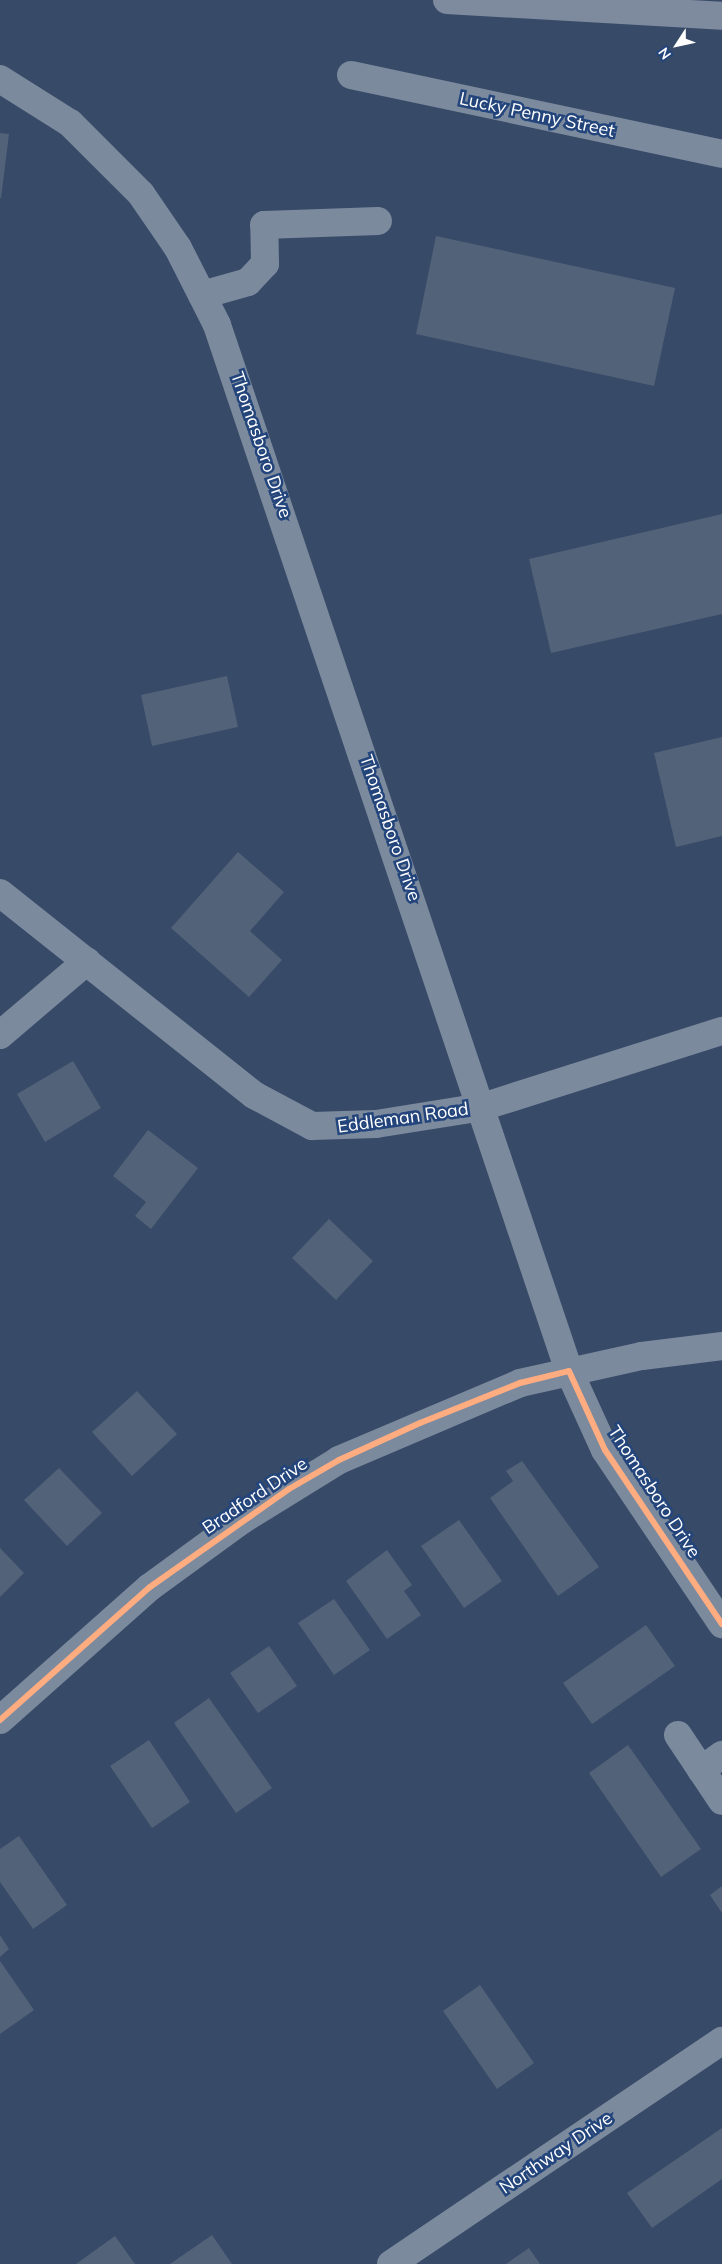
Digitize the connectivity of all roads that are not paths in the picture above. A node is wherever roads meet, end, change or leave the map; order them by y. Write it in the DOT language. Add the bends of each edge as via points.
graph roads {
  1 [pos="448,0"];
  2 [pos="722,16"];
  3 [pos="351,75"];
  4 [pos="0,79"];
  5 [pos="722,154"];
  6 [pos="378,221"];
  7 [pos="202,295"];
  8 [pos="0,893"];
  9 [pos="87,961"];
  10 [pos="722,1031"];
  11 [pos="0,1035"];
  12 [pos="482,1106"];
  13 [pos="722,1346"];
  14 [pos="570,1371"];
  15 [pos="722,1624"];
  16 [pos="0,1720"];
  17 [pos="678,1735"];
  18 [pos="711,1762"];
  19 [pos="722,1801"];
  20 [pos="722,2042"];
  21 [pos="390,2264"];
  1 -- 2 [label="highway"];
  3 -- 5 [label="street, Lucky Penny Street"];
  4 -- 7 [label="street, Thomasboro Drive" via="42,103 95,144 141,194"];
  6 -- 7 [label="street" via="264,225 265,264 248,282"];
  7 -- 12 [label="street, Thomasboro Drive" via="232,362"];
  8 -- 9 [label="street, Eddleman Road"];
  9 -- 11 [label="street"];
  9 -- 12 [label="street, Eddleman Road" via="254,1095 312,1126 376,1124"];
  10 -- 12 [label="street, Eddleman Road"];
  12 -- 14 [label="street, Thomasboro Drive"];
  13 -- 14 [label="street, Bradford Drive"];
  14 -- 15 [label="street, Thomasboro Drive" via="605,1450"];
  14 -- 16 [label="street, Bradford Drive" via="520,1383 420,1423 338,1460 289,1489 150,1588"];
  17 -- 18 [label="street"];
  18 -- 19 [label="street"];
  20 -- 21 [label="street, Northway Drive"];
}
